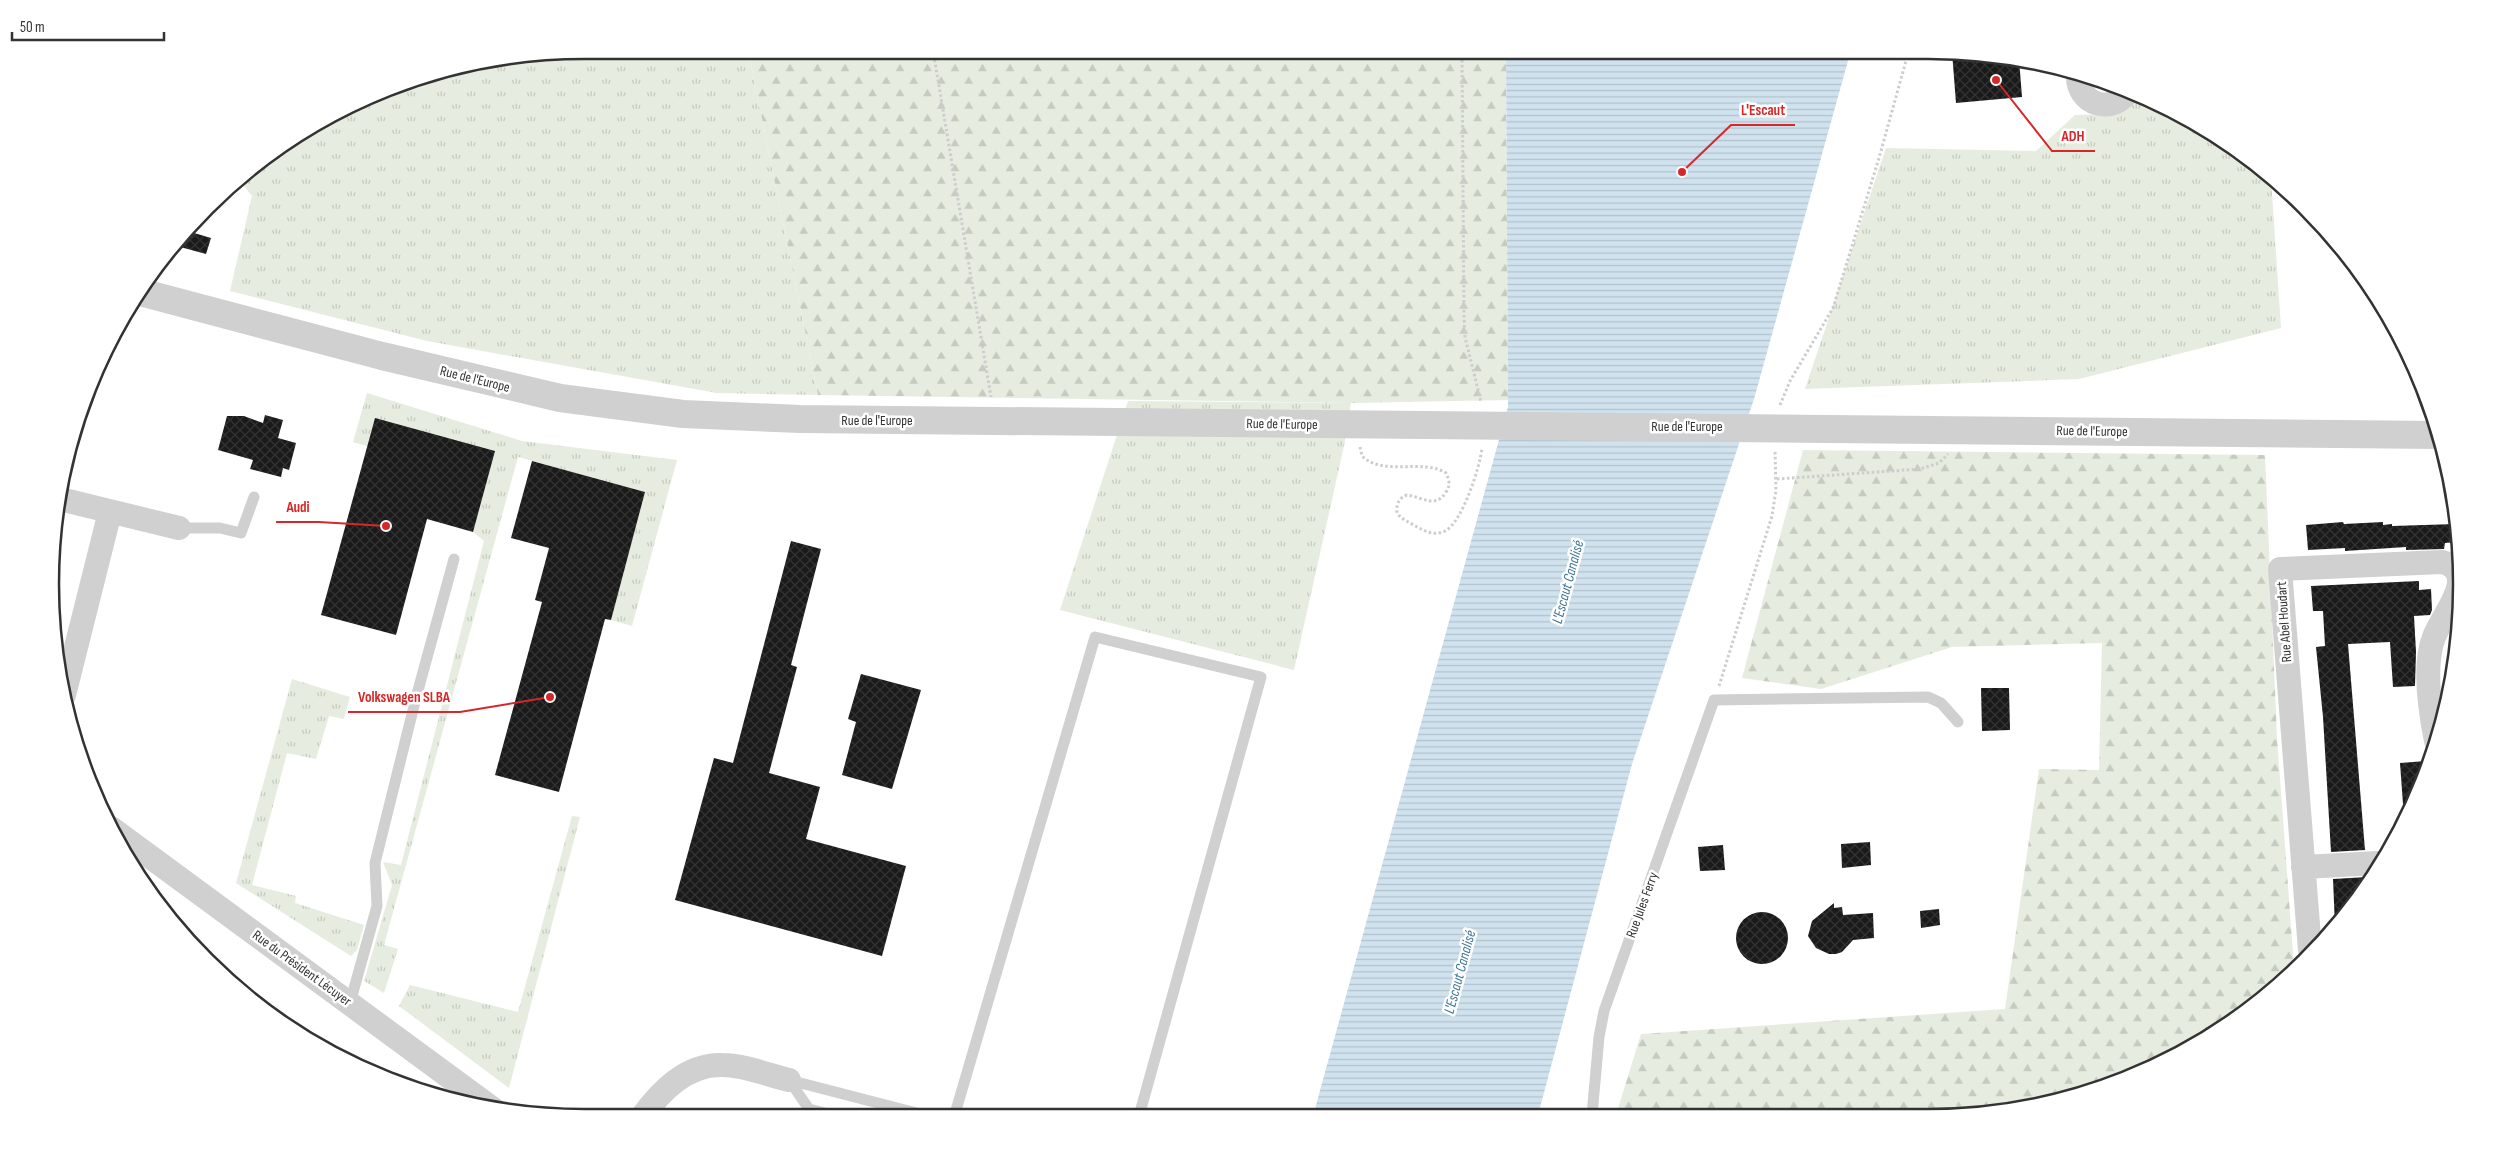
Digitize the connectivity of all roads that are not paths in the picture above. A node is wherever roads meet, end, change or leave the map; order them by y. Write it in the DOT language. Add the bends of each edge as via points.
graph roads {
  1 [pos="2079,81"];
  2 [pos="2124,97"];
  3 [pos="146,294"];
  4 [pos="2431,434"];
  5 [pos="254,497"];
  6 [pos="66,500"];
  7 [pos="110,512"];
  8 [pos="179,528"];
  9 [pos="454,559"];
  10 [pos="2452,567"];
  11 [pos="2453,599"];
  12 [pos="68,680"];
  13 [pos="1958,722"];
  14 [pos="2434,724"];
  15 [pos="124,838"];
  16 [pos="2373,863"];
  17 [pos="2303,867"];
  18 [pos="2309,944"];
  19 [pos="350,1003"];
  20 [pos="789,1080"];
  21 [pos="463,1094"];
  22 [pos="647,1109"];
  23 [pos="809,1109"];
  24 [pos="901,1109"];
  25 [pos="956,1109"];
  26 [pos="1142,1109"];
  27 [pos="1593,1109"];
  1 -- 2 [label="street" via="2082,93 2096,104 2114,104"];
  3 -- 4 [label="street, Rue de l'Europe" via="495,384 601,405 683,414 995,421"];
  5 -- 8 [label="lane" via="241,533 220,528"];
  6 -- 7 [label="street"];
  7 -- 8 [label="street"];
  7 -- 12 [label="street"];
  9 -- 19 [label="lane" via="375,863 377,906"];
  10 -- 17 [label="street, Rue Abel Houdart" via="2442,562 2280,569"];
  11 -- 14 [label="street, Rue Abel Houdart" via="2430,651"];
  13 -- 27 [label="lane, Rue Jules Ferry" via="1941,703 1928,696 1714,700 1604,1011"];
  15 -- 19 [label="street, Rue du Président Lécuyer"];
  16 -- 17 [label="street"];
  17 -- 18 [label="street, Rue Abel Houdart"];
  19 -- 21 [label="street, Rue du Président Lécuyer"];
  20 -- 22 [label="street" via="731,1066 708,1066 671,1084"];
  20 -- 23 [label="lane"];
  20 -- 24 [label="lane"];
  25 -- 26 [label="lane" via="1095,637 1261,677"];
}
